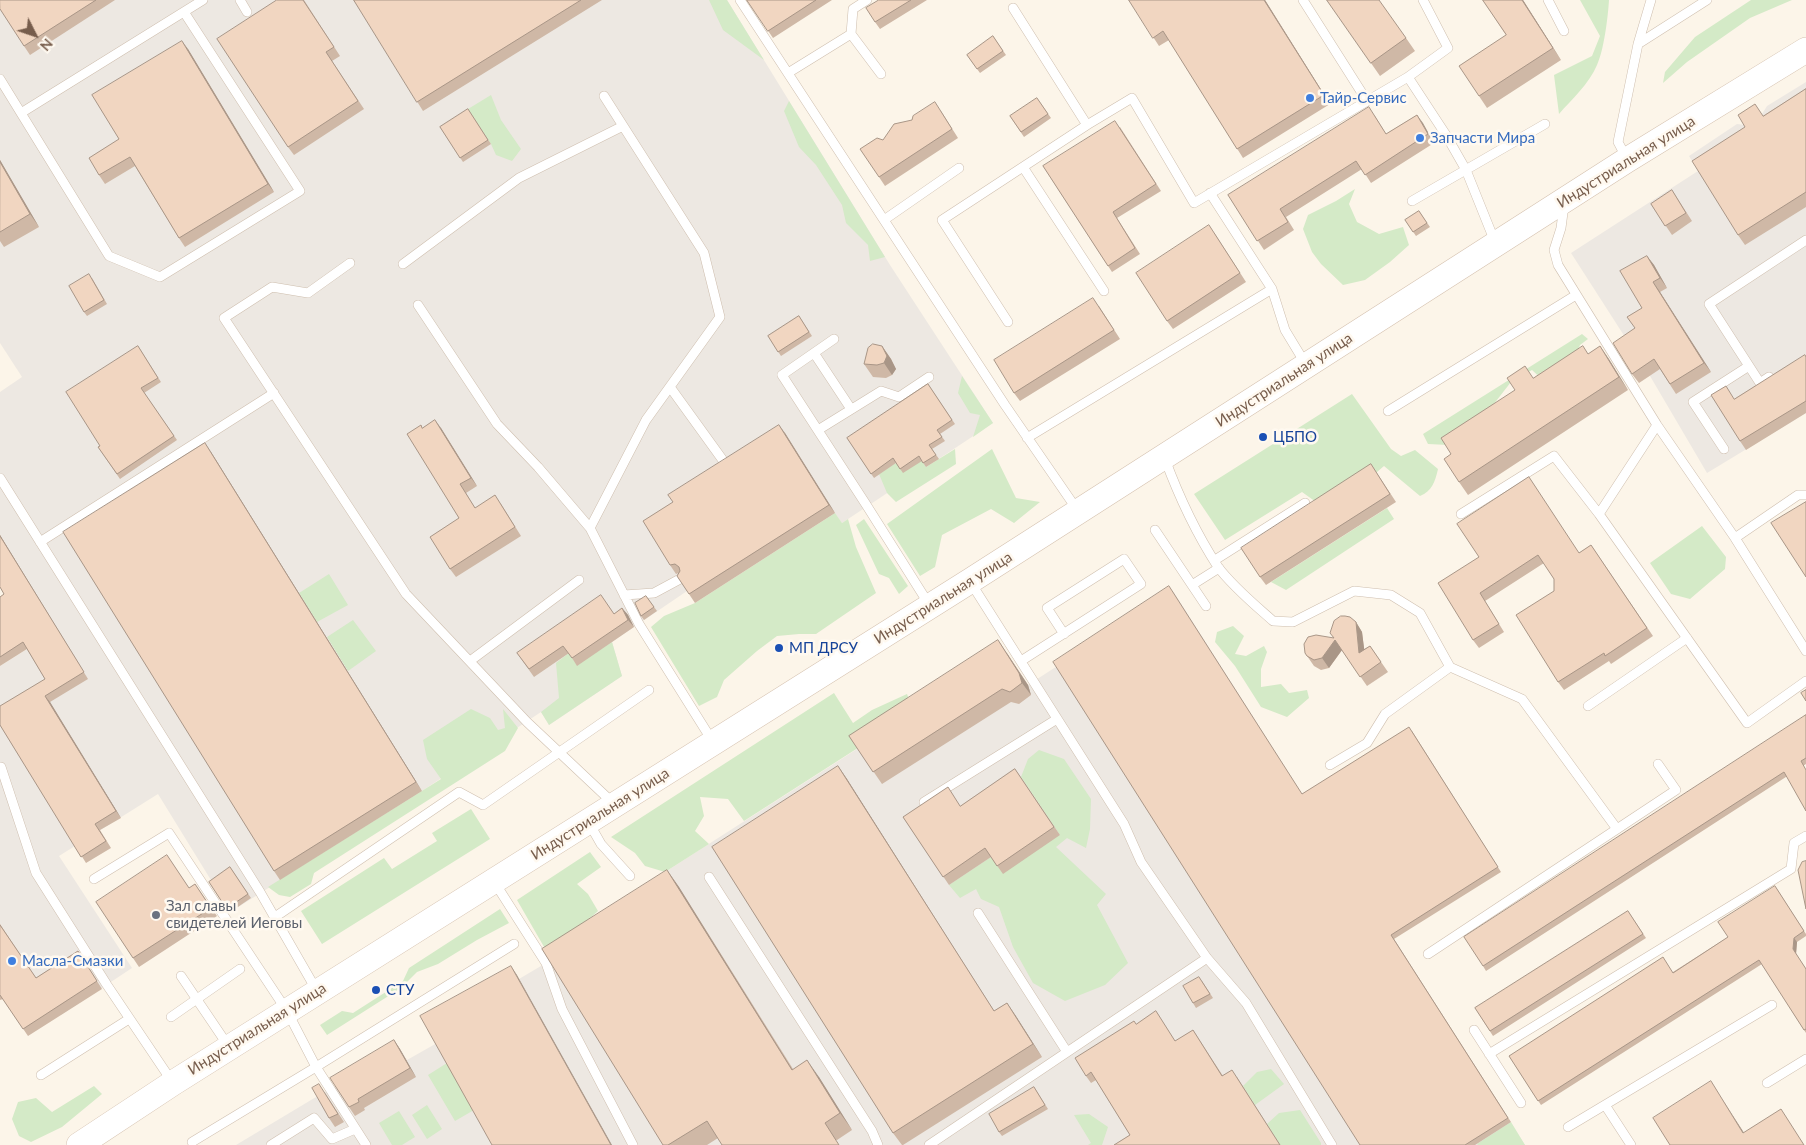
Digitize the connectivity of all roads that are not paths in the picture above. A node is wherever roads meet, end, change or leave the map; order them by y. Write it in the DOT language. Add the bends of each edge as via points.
graph roads {
  1 [pos="203,0"];
  2 [pos="240,0"];
  3 [pos="740,0"];
  4 [pos="867,0"];
  5 [pos="1302,0"];
  6 [pos="1423,0"];
  7 [pos="1548,0"];
  8 [pos="1651,0"];
  9 [pos="1707,0"];
  10 [pos="1013,8"];
  11 [pos="184,12"];
  12 [pos="246,12"];
  13 [pos="1564,31"];
  14 [pos="851,34"];
  15 [pos="1638,44"];
  16 [pos="1806,50"];
  17 [pos="788,73"];
  18 [pos="881,74"];
  19 [pos="1408,77"];
  20 [pos="0,79"];
  21 [pos="604,96"];
  22 [pos="1366,102"];
  23 [pos="21,113"];
  24 [pos="1545,124"];
  25 [pos="1087,125"];
  26 [pos="623,126"];
  27 [pos="1628,160"];
  28 [pos="1023,167"];
  29 [pos="959,168"];
  30 [pos="1466,170"];
  31 [pos="1210,193"];
  32 [pos="1565,200"];
  33 [pos="1412,201"];
  34 [pos="884,220"];
  35 [pos="1806,240"];
  36 [pos="1496,244"];
  37 [pos="350,263"];
  38 [pos="402,264"];
  39 [pos="1272,289"];
  40 [pos="1104,291"];
  41 [pos="1576,295"];
  42 [pos="418,305"];
  43 [pos="1008,322"];
  44 [pos="834,339"];
  45 [pos="814,353"];
  46 [pos="1306,366"];
  47 [pos="1749,366"];
  48 [pos="1775,374"];
  49 [pos="929,377"];
  50 [pos="670,387"];
  51 [pos="274,393"];
  52 [pos="851,409"];
  53 [pos="1388,411"];
  54 [pos="1658,425"];
  55 [pos="818,430"];
  56 [pos="1027,438"];
  57 [pos="1724,449"];
  58 [pos="1164,457"];
  59 [pos="722,459"];
  60 [pos="0,478"];
  61 [pos="1806,495"];
  62 [pos="1305,503"];
  63 [pos="1078,512"];
  64 [pos="1461,514"];
  65 [pos="1599,514"];
  66 [pos="590,528"];
  67 [pos="1155,530"];
  68 [pos="1735,538"];
  69 [pos="40,542"];
  70 [pos="1217,564"];
  71 [pos="680,579"];
  72 [pos="579,580"];
  73 [pos="970,581"];
  74 [pos="1192,585"];
  75 [pos="624,595"];
  76 [pos="930,606"];
  77 [pos="1206,606"];
  78 [pos="1064,634"];
  79 [pos="1687,638"];
  80 [pos="1806,651"];
  81 [pos="470,661"];
  82 [pos="1020,661"];
  83 [pos="1450,667"];
  84 [pos="1806,681"];
  85 [pos="649,690"];
  86 [pos="1588,706"];
  87 [pos="1057,719"];
  88 [pos="713,742"];
  89 [pos="560,752"];
  90 [pos="1658,764"];
  91 [pos="1330,765"];
  92 [pos="1,767"];
  93 [pos="924,802"];
  94 [pos="615,804"];
  95 [pos="588,821"];
  96 [pos="1617,828"];
  97 [pos="1806,836"];
  98 [pos="630,876"];
  99 [pos="709,877"];
  100 [pos="94,879"];
  101 [pos="494,881"];
  102 [pos="978,913"];
  103 [pos="275,918"];
  104 [pos="514,944"];
  105 [pos="1428,954"];
  106 [pos="1207,958"];
  107 [pos="240,969"];
  108 [pos="181,976"];
  109 [pos="318,991"];
  110 [pos="196,999"];
  111 [pos="1772,1005"];
  112 [pos="287,1011"];
  113 [pos="171,1017"];
  114 [pos="129,1019"];
  115 [pos="1474,1030"];
  116 [pos="229,1047"];
  117 [pos="1067,1052"];
  118 [pos="1489,1054"];
  119 [pos="1806,1059"];
  120 [pos="316,1068"];
  121 [pos="41,1075"];
  122 [pos="173,1083"];
  123 [pos="1767,1083"];
  124 [pos="1521,1103"];
  125 [pos="1605,1105"];
  126 [pos="1568,1127"];
  127 [pos="355,1129"];
  128 [pos="192,1142"];
  129 [pos="79,1145"];
  130 [pos="271,1145"];
  131 [pos="366,1145"];
  132 [pos="633,1145"];
  133 [pos="878,1145"];
  134 [pos="929,1145"];
  135 [pos="1332,1145"];
  136 [pos="1631,1145"];
  1 -- 11 [label="lane"];
  2 -- 12 [label="lane"];
  3 -- 17 [label="lane"];
  4 -- 14 [label="lane" via="853,9"];
  5 -- 22 [label="lane"];
  6 -- 19 [label="lane" via="1448,48"];
  7 -- 13 [label="lane"];
  8 -- 15 [label="lane"];
  9 -- 15 [label="lane"];
  10 -- 25 [label="lane"];
  11 -- 23 [label="lane"];
  11 -- 23 [label="lane" via="300,191 160,277 109,256"];
  14 -- 17 [label="lane"];
  14 -- 18 [label="lane"];
  15 -- 27 [label="lane" via="1618,142"];
  16 -- 27 [label="main road, Индустриальная улица"];
  17 -- 34 [label="lane"];
  19 -- 22 [label="lane"];
  19 -- 30 [label="lane"];
  20 -- 23 [label="lane"];
  21 -- 26 [label="lane"];
  22 -- 31 [label="lane"];
  24 -- 30 [label="lane"];
  25 -- 28 [label="lane"];
  25 -- 31 [label="lane" via="1132,98 1194,202"];
  26 -- 38 [label="lane" via="519,178"];
  26 -- 50 [label="lane" via="704,253 720,318"];
  27 -- 32 [label="main road, Индустриальная улица"];
  28 -- 40 [label="lane"];
  28 -- 43 [label="lane" via="942,220"];
  29 -- 34 [label="lane"];
  30 -- 33 [label="lane"];
  30 -- 36 [label="lane"];
  31 -- 39 [label="lane"];
  32 -- 36 [label="main road, Индустриальная улица"];
  32 -- 41 [label="lane" via="1554,250 1558,265"];
  34 -- 56 [label="lane"];
  35 -- 47 [label="lane" via="1709,304"];
  36 -- 46 [label="main road, Индустриальная улица"];
  37 -- 51 [label="lane" via="308,293 272,287 224,318"];
  39 -- 46 [label="lane" via="1285,330"];
  39 -- 56 [label="lane"];
  41 -- 53 [label="lane"];
  41 -- 54 [label="lane"];
  42 -- 66 [label="lane" via="497,424"];
  44 -- 45 [label="lane"];
  45 -- 52 [label="lane"];
  45 -- 55 [label="lane" via="782,375"];
  46 -- 58 [label="main road, Индустриальная улица"];
  47 -- 48 [label="lane" via="1760,383"];
  47 -- 57 [label="lane" via="1693,402"];
  49 -- 52 [label="lane" via="899,397 881,391"];
  50 -- 59 [label="lane"];
  50 -- 66 [label="lane" via="646,420"];
  51 -- 69 [label="lane"];
  51 -- 81 [label="lane" via="406,594"];
  52 -- 55 [label="lane"];
  54 -- 65 [label="lane"];
  54 -- 68 [label="lane"];
  55 -- 76 [label="lane"];
  56 -- 63 [label="lane"];
  58 -- 63 [label="main road, Индустриальная улица"];
  58 -- 70 [label="lane" via="1181,502"];
  60 -- 69 [label="lane"];
  61 -- 68 [label="lane" via="1798,495"];
  62 -- 70 [label="lane"];
  63 -- 73 [label="main road, Индустриальная улица"];
  64 -- 65 [label="lane" via="1554,456"];
  65 -- 79 [label="lane"];
  66 -- 75 [label="lane"];
  67 -- 74 [label="lane"];
  68 -- 80 [label="lane"];
  69 -- 103 [label="lane"];
  70 -- 74 [label="lane"];
  70 -- 83 [label="lane" via="1273,621 1294,622 1354,591 1391,595 1420,613"];
  71 -- 75 [label="lane" via="654,593"];
  72 -- 81 [label="lane"];
  73 -- 76 [label="main road, Индустриальная улица"];
  73 -- 82 [label="lane"];
  74 -- 77 [label="lane"];
  75 -- 88 [label="lane"];
  76 -- 88 [label="main road, Индустриальная улица"];
  78 -- 78 [label="lane" via="1141,584 1124,559 1046,608"];
  78 -- 82 [label="lane"];
  79 -- 84 [label="lane" via="1747,723"];
  79 -- 86 [label="lane"];
  81 -- 89 [label="lane"];
  82 -- 87 [label="lane"];
  83 -- 91 [label="lane" via="1385,714 1367,743"];
  83 -- 96 [label="lane" via="1522,699"];
  85 -- 89 [label="lane"];
  87 -- 93 [label="lane"];
  87 -- 106 [label="lane" via="1124,824 1141,862"];
  88 -- 94 [label="main road, Индустриальная улица"];
  89 -- 94 [label="lane"];
  89 -- 103 [label="lane" via="483,805 459,792"];
  90 -- 96 [label="lane" via="1676,790"];
  92 -- 114 [label="lane" via="36,873"];
  94 -- 95 [label="main road, Индустриальная улица"];
  95 -- 98 [label="lane" via="601,844"];
  95 -- 101 [label="main road, Индустриальная улица"];
  96 -- 105 [label="lane"];
  97 -- 118 [label="lane" via="1794,844 1791,869"];
  99 -- 133 [label="lane"];
  100 -- 112 [label="lane" via="169,833"];
  101 -- 109 [label="main road, Индустриальная улица"];
  101 -- 132 [label="lane" via="546,963 562,1010"];
  102 -- 117 [label="lane"];
  103 -- 109 [label="lane"];
  104 -- 120 [label="lane"];
  106 -- 117 [label="lane"];
  106 -- 135 [label="lane" via="1246,1004"];
  107 -- 110 [label="lane"];
  108 -- 110 [label="lane"];
  109 -- 112 [label="main road, Индустриальная улица"];
  110 -- 113 [label="lane"];
  110 -- 116 [label="lane"];
  111 -- 125 [label="lane"];
  112 -- 116 [label="main road, Индустриальная улица"];
  112 -- 120 [label="lane"];
  114 -- 121 [label="lane"];
  114 -- 122 [label="lane"];
  115 -- 118 [label="lane"];
  116 -- 122 [label="main road, Индустриальная улица"];
  117 -- 134 [label="lane"];
  118 -- 124 [label="lane"];
  119 -- 123 [label="lane"];
  120 -- 127 [label="lane"];
  120 -- 128 [label="lane"];
  122 -- 129 [label="main road, Индустриальная улица"];
  125 -- 126 [label="lane"];
  125 -- 136 [label="lane"];
  127 -- 130 [label="lane" via="332,1140 314,1118"];
  127 -- 131 [label="lane"];
}
